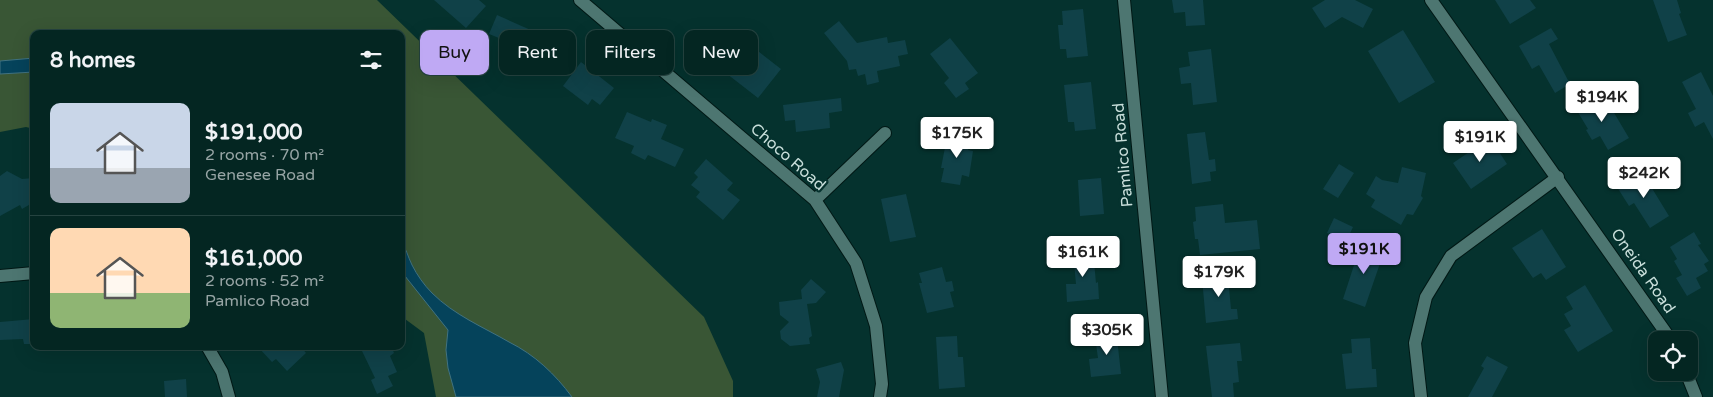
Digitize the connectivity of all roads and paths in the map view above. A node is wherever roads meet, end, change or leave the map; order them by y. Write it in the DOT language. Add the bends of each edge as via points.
graph roads {
  1 [pos="580,0"];
  2 [pos="1124,0"];
  3 [pos="1431,0"];
  4 [pos="884,134"];
  5 [pos="1558,177"];
  6 [pos="815,200"];
  7 [pos="30,273"];
  8 [pos="0,276"];
  9 [pos="1665,331"];
  10 [pos="209,350"];
  11 [pos="1690,381"];
  12 [pos="229,397"];
  13 [pos="880,397"];
  14 [pos="1162,397"];
  15 [pos="1420,397"];
  16 [pos="1696,397"];
  1 -- 6 [label="street, Choco Road"];
  2 -- 14 [label="street, Pamlico Road"];
  3 -- 5 [label="street, Oneida Road"];
  4 -- 6 [label="street"];
  5 -- 9 [label="street, Oneida Road"];
  5 -- 15 [label="street" via="1452,256 1426,297 1415,343"];
  6 -- 13 [label="street, Choco Road" via="856,263 876,326 882,384"];
  7 -- 8 [label="street"];
  10 -- 12 [label="street" via="222,372"];
  11 -- 16 [label="street"];
}
